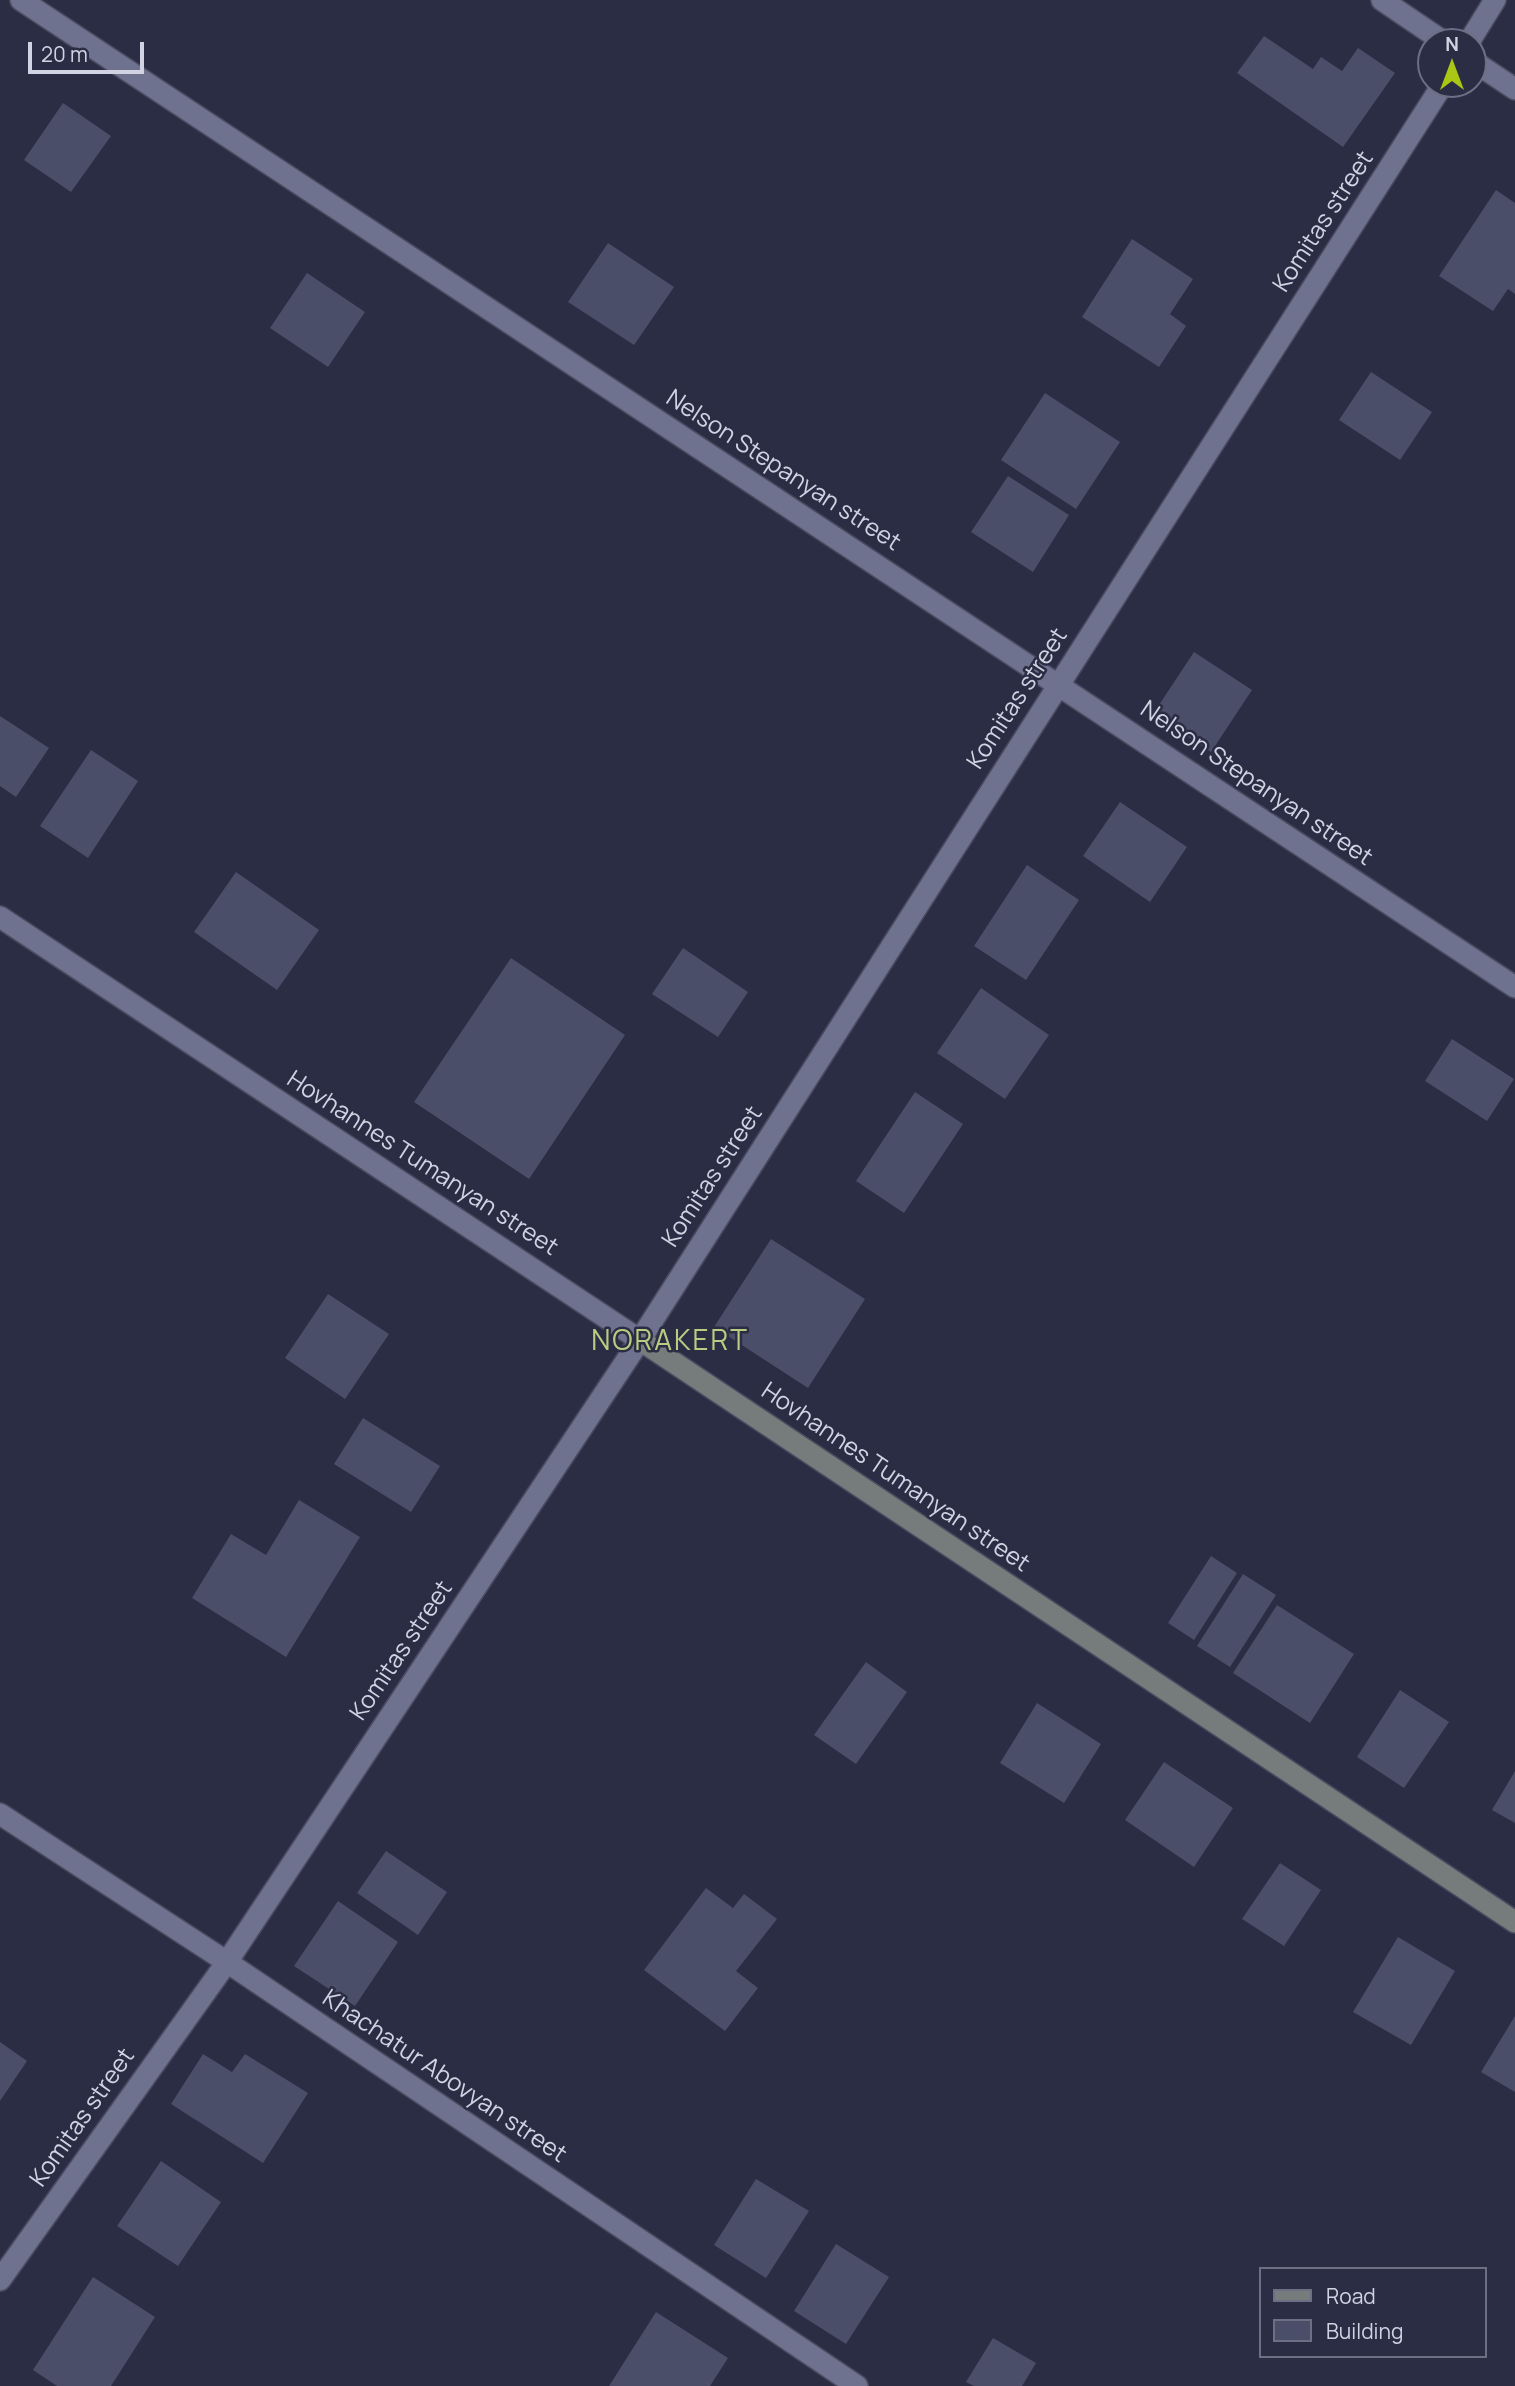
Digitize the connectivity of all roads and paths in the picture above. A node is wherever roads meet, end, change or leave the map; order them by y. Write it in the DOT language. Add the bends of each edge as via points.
graph roads {
  1 [pos="22,0"];
  2 [pos="1382,0"];
  3 [pos="1495,0"];
  4 [pos="1423,28"];
  5 [pos="1478,28"];
  6 [pos="1487,70"];
  7 [pos="1515,89"];
  8 [pos="1434,98"];
  9 [pos="1059,684"];
  10 [pos="0,917"];
  11 [pos="1515,987"];
  12 [pos="640,1339"];
  13 [pos="0,1814"];
  14 [pos="1515,1922"];
  15 [pos="227,1962"];
  16 [pos="0,2280"];
  17 [pos="858,2386"];
  1 -- 9 [label="street, Nelson Stepanyan street"];
  2 -- 4 [label="street"];
  3 -- 5 [label="street"];
  6 -- 7 [label="street"];
  8 -- 9 [label="street, Komitas street"];
  9 -- 11 [label="street, Nelson Stepanyan street"];
  9 -- 12 [label="street, Komitas street"];
  10 -- 12 [label="street, Hovhannes Tumanyan street"];
  12 -- 14 [label="street, Hovhannes Tumanyan street"];
  12 -- 15 [label="street, Komitas street"];
  13 -- 15 [label="street, Khachatur Abovyan street"];
  15 -- 16 [label="street, Komitas street"];
  15 -- 17 [label="street, Khachatur Abovyan street"];
}
